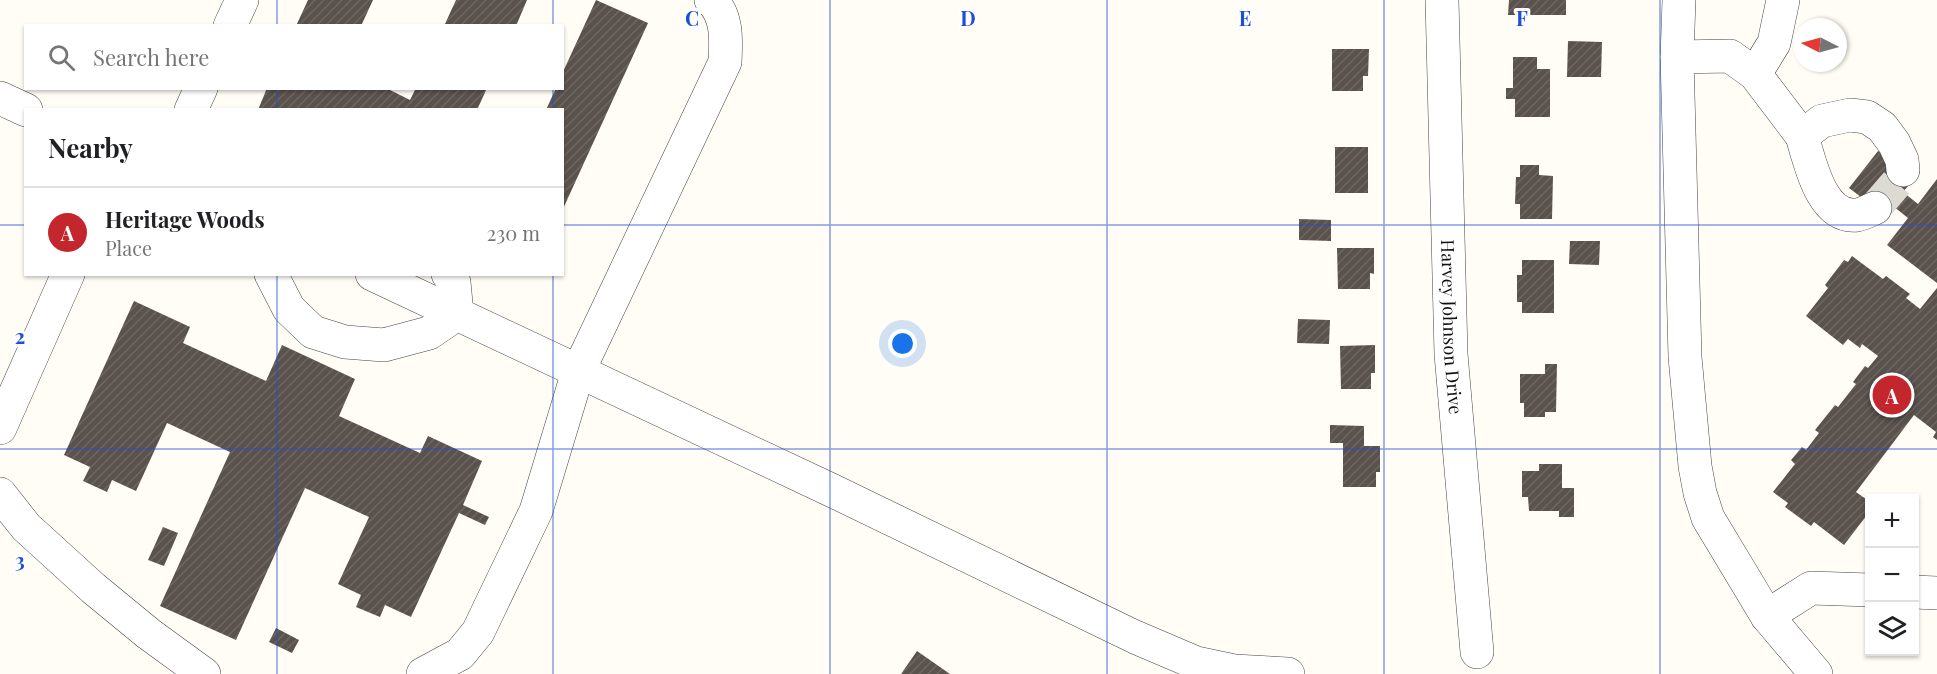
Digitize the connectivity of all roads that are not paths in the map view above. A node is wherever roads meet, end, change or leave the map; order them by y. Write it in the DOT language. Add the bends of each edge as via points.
graph roads {
  1 [pos="242,0"];
  2 [pos="711,0"];
  3 [pos="1442,0"];
  4 [pos="1679,0"];
  5 [pos="1783,0"];
  6 [pos="231,24"];
  7 [pos="1677,57"];
  8 [pos="1755,74"];
  9 [pos="200,90"];
  10 [pos="0,98"];
  11 [pos="192,108"];
  12 [pos="24,109"];
  13 [pos="1802,136"];
  14 [pos="1903,170"];
  15 [pos="1875,208"];
  16 [pos="67,276"];
  17 [pos="272,276"];
  18 [pos="376,276"];
  19 [pos="450,276"];
  20 [pos="457,314"];
  21 [pos="578,372"];
  22 [pos="0,428"];
  23 [pos="0,494"];
  24 [pos="1865,590"];
  25 [pos="1919,592"];
  26 [pos="1937,593"];
  27 [pos="1767,616"];
  28 [pos="1477,652"];
  29 [pos="1212,671"];
  30 [pos="204,674"];
  31 [pos="423,674"];
  32 [pos="1288,674"];
  33 [pos="1816,674"];
  1 -- 6 [label="street"];
  2 -- 21 [label="street" via="727,34 725,62"];
  3 -- 28 [label="street, Harvey Johnson Drive" via="1451,354"];
  4 -- 7 [label="street"];
  5 -- 8 [label="street" via="1774,43"];
  7 -- 8 [label="street" via="1730,56"];
  7 -- 27 [label="street" via="1685,357 1695,466 1708,518"];
  8 -- 13 [label="street"];
  9 -- 11 [label="street"];
  10 -- 12 [label="street"];
  13 -- 14 [label="street" via="1822,121 1850,115 1867,117 1894,142"];
  13 -- 15 [label="street" via="1822,194 1832,206 1857,215"];
  16 -- 22 [label="street"];
  17 -- 20 [label="street" via="289,309 313,332 345,342 384,345 429,333"];
  18 -- 20 [label="street"];
  19 -- 20 [label="street" via="454,282"];
  20 -- 21 [label="street"];
  21 -- 29 [label="street"];
  21 -- 31 [label="street" via="536,511 478,632 460,654"];
  23 -- 30 [label="street" via="26,526 93,588"];
  24 -- 27 [label="street" via="1811,588"];
  25 -- 26 [label="street"];
  27 -- 33 [label="street"];
  29 -- 32 [label="street"];
}
